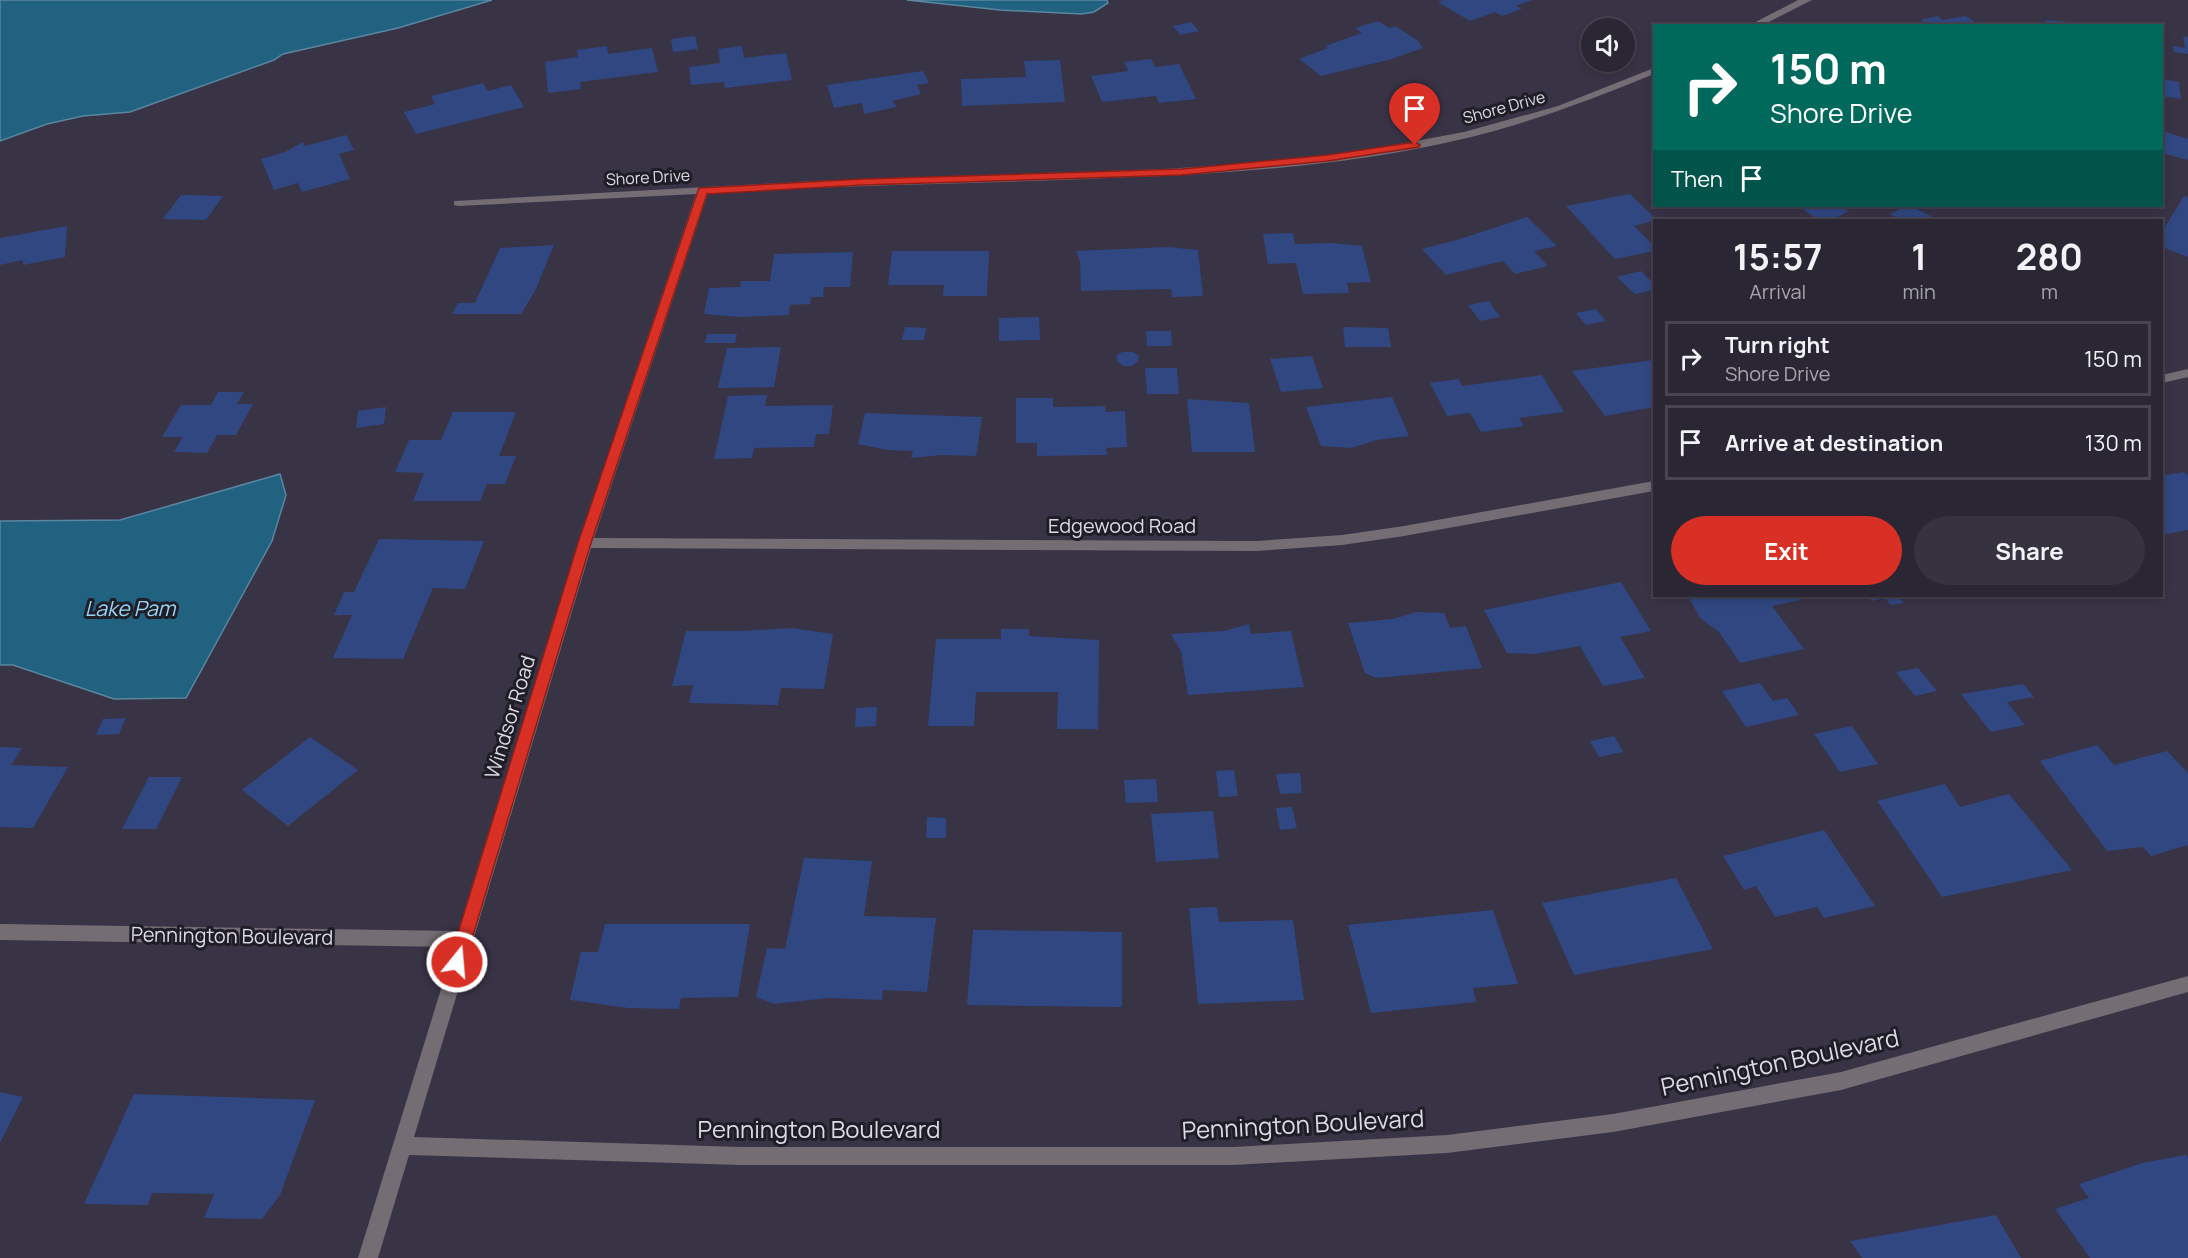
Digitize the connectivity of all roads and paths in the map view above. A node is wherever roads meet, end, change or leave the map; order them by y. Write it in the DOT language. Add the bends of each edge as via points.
graph roads {
  1 [pos="1807,0"];
  2 [pos="1757,24"];
  3 [pos="1653,71"];
  4 [pos="703,191"];
  5 [pos="458,203"];
  6 [pos="2188,373"];
  7 [pos="2163,379"];
  8 [pos="1653,486"];
  9 [pos="585,543"];
  10 [pos="0,932"];
  11 [pos="464,939"];
  12 [pos="2188,984"];
  13 [pos="402,1146"];
  14 [pos="368,1258"];
  1 -- 2 [label="street"];
  3 -- 4 [label="street, Shore Drive" via="1614,90 1532,117 1415,145 1328,158 1161,173"];
  4 -- 5 [label="street, Shore Drive"];
  4 -- 9 [label="street, Windsor Road"];
  6 -- 7 [label="street"];
  8 -- 9 [label="street, Edgewood Road" via="1404,531 1257,546"];
  9 -- 11 [label="street, Windsor Road"];
  10 -- 11 [label="street, Pennington Boulevard"];
  11 -- 13 [label="street, Windsor Road"];
  12 -- 13 [label="street, Pennington Boulevard" via="1841,1081 1613,1124 1447,1144 1233,1156 741,1156"];
  13 -- 14 [label="street, Windsor Road"];
}
